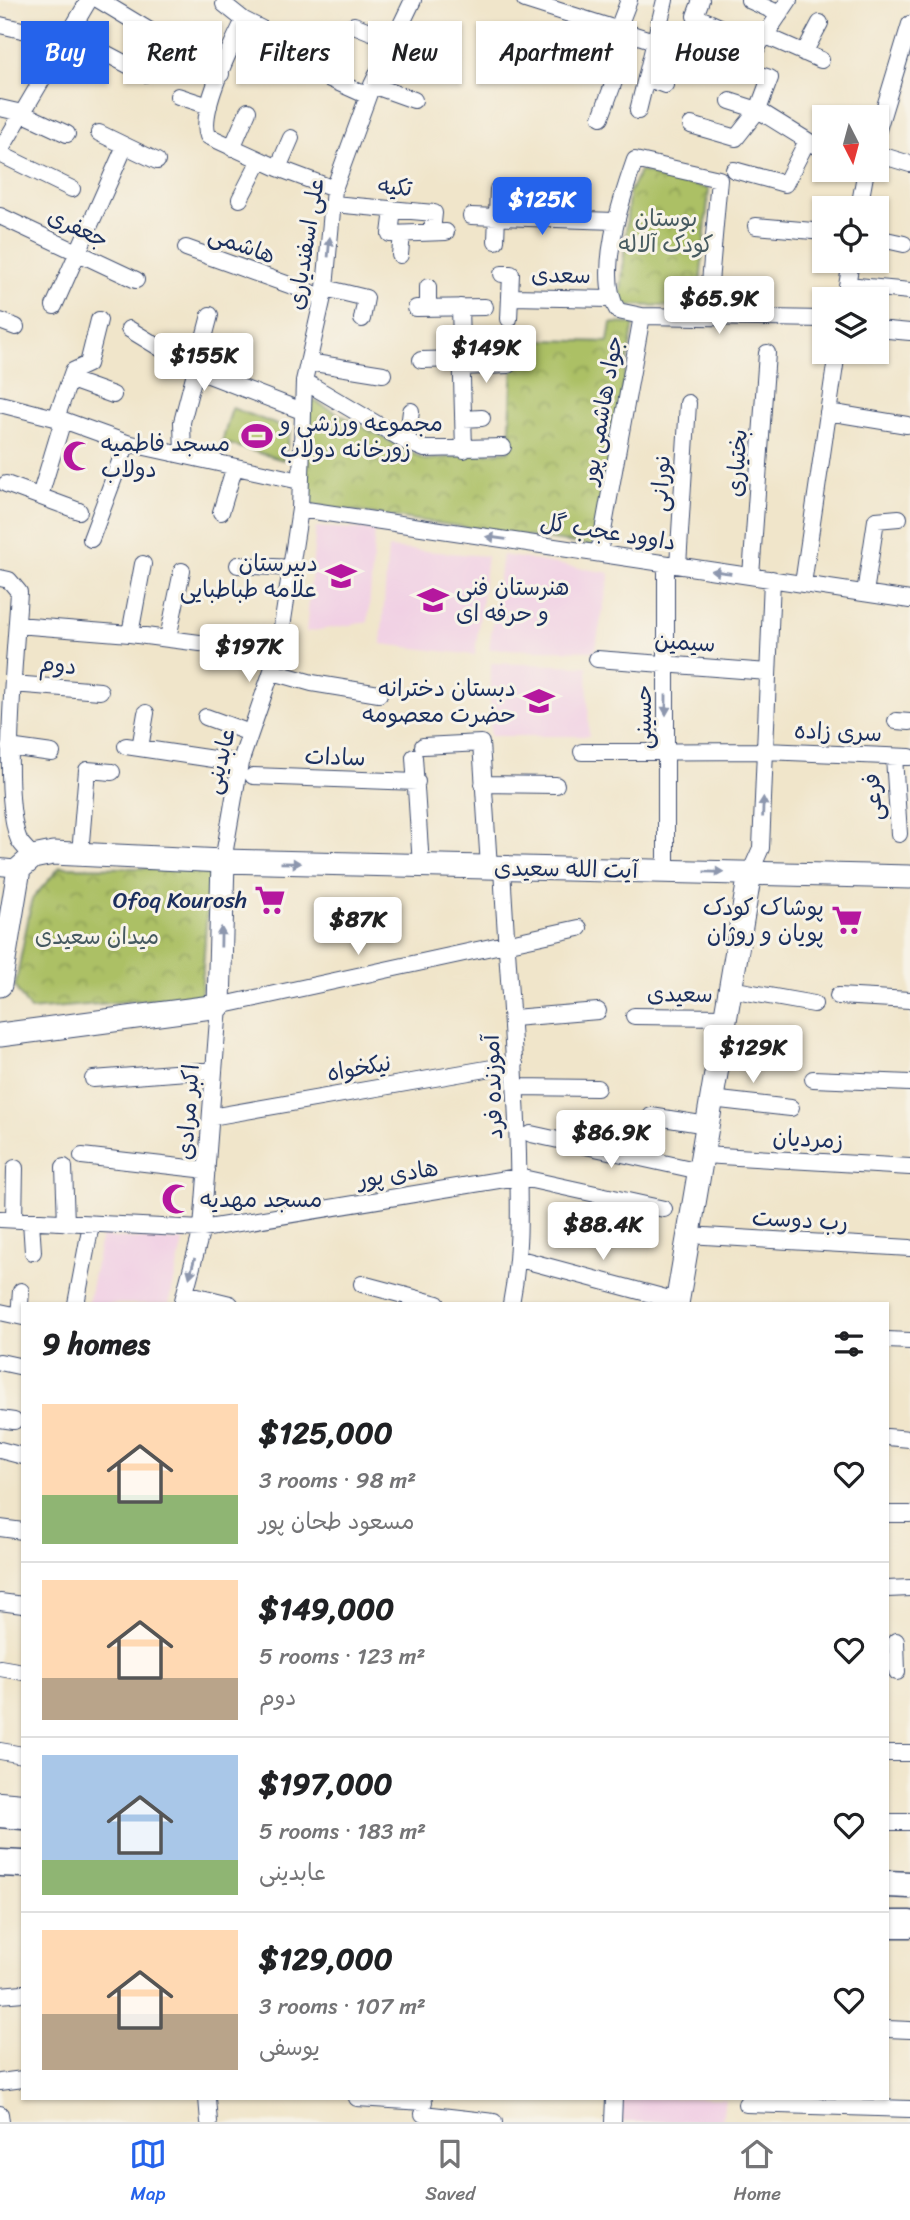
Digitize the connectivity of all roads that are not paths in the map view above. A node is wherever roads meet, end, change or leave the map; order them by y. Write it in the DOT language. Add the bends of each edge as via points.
graph roads {
  1 [pos="89,0"];
  2 [pos="99,0"];
  3 [pos="412,0"];
  4 [pos="526,0"];
  5 [pos="629,0"];
  6 [pos="664,0"];
  7 [pos="701,0"];
  8 [pos="750,0"];
  9 [pos="789,0"];
  10 [pos="224,4"];
  11 [pos="573,8"];
  12 [pos="780,15"];
  13 [pos="244,20"];
  14 [pos="77,21"];
  15 [pos="134,21"];
  16 [pos="401,21"];
  17 [pos="600,21"];
  18 [pos="626,21"];
  19 [pos="660,21"];
  20 [pos="706,21"];
  21 [pos="820,23"];
  22 [pos="910,24"];
  23 [pos="0,25"];
  24 [pos="354,25"];
  25 [pos="21,29"];
  26 [pos="368,31"];
  27 [pos="765,36"];
  28 [pos="233,43"];
  29 [pos="236,45"];
  30 [pos="804,53"];
  31 [pos="651,59"];
  32 [pos="821,60"];
  33 [pos="904,68"];
  34 [pos="222,71"];
  35 [pos="764,76"];
  36 [pos="646,78"];
  37 [pos="40,84"];
  38 [pos="217,84"];
  39 [pos="351,84"];
  40 [pos="373,84"];
  41 [pos="610,84"];
  42 [pos="665,85"];
  43 [pos="370,90"];
  44 [pos="178,96"];
  45 [pos="414,100"];
  46 [pos="730,101"];
  47 [pos="889,105"];
  48 [pos="209,106"];
  49 [pos="0,108"];
  50 [pos="758,110"];
  51 [pos="248,111"];
  52 [pos="638,111"];
  53 [pos="22,113"];
  54 [pos="601,117"];
  55 [pos="691,125"];
  56 [pos="99,133"];
  57 [pos="67,134"];
  58 [pos="290,138"];
  59 [pos="807,141"];
  60 [pos="812,144"];
  61 [pos="125,146"];
  62 [pos="232,148"];
  63 [pos="0,152"];
  64 [pos="889,158"];
  65 [pos="260,160"];
  66 [pos="157,161"];
  67 [pos="910,164"];
  68 [pos="278,168"];
  69 [pos="734,170"];
  70 [pos="72,189"];
  71 [pos="498,189"];
  72 [pos="538,190"];
  73 [pos="556,190"];
  74 [pos="333,197"];
  75 [pos="240,199"];
  76 [pos="393,211"];
  77 [pos="0,216"];
  78 [pos="471,216"];
  79 [pos="498,217"];
  80 [pos="536,218"];
  81 [pos="555,219"];
  82 [pos="614,221"];
  83 [pos="756,226"];
  84 [pos="812,231"];
  85 [pos="402,234"];
  86 [pos="496,241"];
  87 [pos="889,241"];
  88 [pos="904,244"];
  89 [pos="186,248"];
  90 [pos="78,253"];
  91 [pos="400,255"];
  92 [pos="502,274"];
  93 [pos="136,280"];
  94 [pos="428,287"];
  95 [pos="889,291"];
  96 [pos="910,291"];
  97 [pos="324,292"];
  98 [pos="512,297"];
  99 [pos="614,305"];
  100 [pos="54,306"];
  101 [pos="460,307"];
  102 [pos="485,307"];
  103 [pos="210,315"];
  104 [pos="642,316"];
  105 [pos="707,317"];
  106 [pos="362,319"];
  107 [pos="509,319"];
  108 [pos="812,319"];
  109 [pos="99,320"];
  110 [pos="0,321"];
  111 [pos="16,327"];
  112 [pos="129,329"];
  113 [pos="889,330"];
  114 [pos="910,332"];
  115 [pos="767,353"];
  116 [pos="421,360"];
  117 [pos="308,362"];
  118 [pos="462,363"];
  119 [pos="835,364"];
  120 [pos="508,365"];
  121 [pos="196,370"];
  122 [pos="383,374"];
  123 [pos="71,380"];
  124 [pos="304,381"];
  125 [pos="113,395"];
  126 [pos="688,403"];
  127 [pos="0,404"];
  128 [pos="302,411"];
  129 [pos="411,411"];
  130 [pos="828,412"];
  131 [pos="482,418"];
  132 [pos="60,419"];
  133 [pos="463,419"];
  134 [pos="907,425"];
  135 [pos="407,442"];
  136 [pos="127,443"];
  137 [pos="503,447"];
  138 [pos="464,450"];
  139 [pos="183,455"];
  140 [pos="234,469"];
  141 [pos="300,481"];
  142 [pos="6,484"];
  143 [pos="40,496"];
  144 [pos="300,509"];
  145 [pos="79,511"];
  146 [pos="221,512"];
  147 [pos="899,518"];
  148 [pos="91,539"];
  149 [pos="599,554"];
  150 [pos="144,564"];
  151 [pos="238,565"];
  152 [pos="672,565"];
  153 [pos="292,568"];
  154 [pos="182,570"];
  155 [pos="751,576"];
  156 [pos="0,578"];
  157 [pos="772,579"];
  158 [pos="803,584"];
  159 [pos="864,593"];
  160 [pos="910,600"];
  161 [pos="17,625"];
  162 [pos="130,634"];
  163 [pos="168,638"];
  164 [pos="278,653"];
  165 [pos="597,659"];
  166 [pos="7,661"];
  167 [pos="666,662"];
  168 [pos="273,672"];
  169 [pos="768,672"];
  170 [pos="13,684"];
  171 [pos="100,691"];
  172 [pos="379,694"];
  173 [pos="146,713"];
  174 [pos="206,717"];
  175 [pos="250,733"];
  176 [pos="765,751"];
  177 [pos="582,752"];
  178 [pos="52,753"];
  179 [pos="666,753"];
  180 [pos="6,756"];
  181 [pos="902,757"];
  182 [pos="240,763"];
  183 [pos="112,772"];
  184 [pos="253,776"];
  185 [pos="417,782"];
  186 [pos="483,784"];
  187 [pos="556,785"];
  188 [pos="5,801"];
  189 [pos="899,834"];
  190 [pos="80,854"];
  191 [pos="223,862"];
  192 [pos="17,864"];
  193 [pos="421,866"];
  194 [pos="495,868"];
  195 [pos="666,871"];
  196 [pos="750,873"];
  197 [pos="910,877"];
  198 [pos="6,898"];
  199 [pos="579,928"];
  200 [pos="506,944"];
  201 [pos="1,973"];
  202 [pos="730,989"];
  203 [pos="838,996"];
  204 [pos="910,1000"];
  205 [pos="814,1004"];
  206 [pos="219,1006"];
  207 [pos="598,1010"];
  208 [pos="634,1016"];
  209 [pos="725,1017"];
  210 [pos="513,1018"];
  211 [pos="0,1035"];
  212 [pos="515,1064"];
  213 [pos="214,1070"];
  214 [pos="93,1079"];
  215 [pos="813,1079"];
  216 [pos="910,1083"];
  217 [pos="516,1087"];
  218 [pos="597,1088"];
  219 [pos="712,1099"];
  220 [pos="790,1108"];
  221 [pos="651,1116"];
  222 [pos="211,1117"];
  223 [pos="707,1125"];
  224 [pos="531,1134"];
  225 [pos="82,1156"];
  226 [pos="701,1163"];
  227 [pos="64,1167"];
  228 [pos="910,1167"];
  229 [pos="15,1168"];
  230 [pos="207,1170"];
  231 [pos="518,1177"];
  232 [pos="664,1209"];
  233 [pos="7,1220"];
  234 [pos="31,1221"];
  235 [pos="66,1223"];
  236 [pos="91,1224"];
  237 [pos="202,1229"];
  238 [pos="688,1235"];
  239 [pos="910,1248"];
  240 [pos="33,1252"];
  241 [pos="520,1259"];
  242 [pos="362,1284"];
  243 [pos="21,1290"];
  244 [pos="184,1298"];
  245 [pos="76,1302"];
  246 [pos="215,1302"];
  247 [pos="430,1302"];
  248 [pos="511,1302"];
  249 [pos="677,1302"];
  250 [pos="0,1312"];
  251 [pos="21,1316"];
  252 [pos="889,1340"];
  253 [pos="910,1341"];
  254 [pos="0,1363"];
  255 [pos="21,1367"];
  256 [pos="889,1437"];
  257 [pos="910,1439"];
  258 [pos="0,1450"];
  259 [pos="21,1455"];
  260 [pos="889,1514"];
  261 [pos="910,1514"];
  262 [pos="0,1528"];
  263 [pos="21,1531"];
  264 [pos="910,1588"];
  265 [pos="889,1589"];
  266 [pos="0,1602"];
  267 [pos="21,1605"];
  268 [pos="896,1641"];
  269 [pos="0,1668"];
  270 [pos="21,1672"];
  271 [pos="898,1672"];
  272 [pos="0,1751"];
  273 [pos="889,1753"];
  274 [pos="910,1753"];
  275 [pos="21,1755"];
  276 [pos="0,1800"];
  277 [pos="21,1802"];
  278 [pos="0,1814"];
  279 [pos="21,1816"];
  280 [pos="889,1822"];
  281 [pos="910,1822"];
  282 [pos="0,1832"];
  283 [pos="21,1832"];
  284 [pos="0,1863"];
  285 [pos="21,1864"];
  286 [pos="21,1881"];
  287 [pos="0,1882"];
  288 [pos="889,1884"];
  289 [pos="910,1885"];
  290 [pos="889,1924"];
  291 [pos="910,1924"];
  292 [pos="21,1993"];
  293 [pos="0,1996"];
  294 [pos="889,2029"];
  295 [pos="910,2029"];
  296 [pos="21,2079"];
  297 [pos="0,2082"];
  298 [pos="207,2100"];
  299 [pos="369,2100"];
  300 [pos="614,2100"];
  301 [pos="746,2105"];
  302 [pos="424,2109"];
  303 [pos="910,2109"];
  304 [pos="209,2122"];
  305 [pos="494,2122"];
  306 [pos="613,2122"];
  1 -- 14 [label="street"];
  2 -- 15 [label="street"];
  3 -- 16 [label="street, علی اسفندیاری"];
  4 -- 11 [label="street"];
  5 -- 18 [label="street"];
  6 -- 19 [label="street"];
  7 -- 20 [label="street" via="695,16"];
  8 -- 12 [label="street"];
  9 -- 12 [label="street"];
  10 -- 13 [label="street"];
  11 -- 17 [label="street"];
  12 -- 27 [label="street"];
  13 -- 28 [label="street"];
  21 -- 30 [label="street"];
  22 -- 33 [label="street"];
  23 -- 25 [label="street"];
  24 -- 26 [label="street"];
  27 -- 30 [label="street"];
  28 -- 29 [label="street"];
  28 -- 34 [label="street"];
  30 -- 32 [label="street"];
  31 -- 36 [label="street"];
  33 -- 47 [label="street"];
  35 -- 50 [label="street" via="769,78"];
  36 -- 42 [label="street"];
  36 -- 52 [label="street"];
  37 -- 53 [label="street"];
  38 -- 48 [label="street"];
  39 -- 43 [label="street"];
  40 -- 43 [label="street, علی اسفندیاری"];
  41 -- 54 [label="street"];
  43 -- 45 [label="street"];
  43 -- 74 [label="street, علی اسفندیاری"];
  44 -- 48 [label="street"];
  46 -- 50 [label="street"];
  48 -- 62 [label="street, تکیه" via="204,126 208,136"];
  49 -- 53 [label="street"];
  50 -- 55 [label="street" via="736,138"];
  50 -- 59 [label="street"];
  51 -- 62 [label="street"];
  53 -- 57 [label="street"];
  53 -- 63 [label="street"];
  56 -- 61 [label="street"];
  58 -- 68 [label="street"];
  59 -- 60 [label="street"];
  59 -- 69 [label="street" via="785,184"];
  61 -- 66 [label="street"];
  61 -- 90 [label="street"];
  62 -- 65 [label="street, تکیه"];
  63 -- 70 [label="street"];
  64 -- 67 [label="street"];
  65 -- 68 [label="street, تکیه"];
  65 -- 75 [label="street"];
  68 -- 74 [label="street, تکیه"];
  71 -- 79 [label="street"];
  72 -- 80 [label="street"];
  73 -- 81 [label="street"];
  74 -- 76 [label="street, تکیه"];
  97 -- 74 [label="street, علی اسفندیاری, one-way"];
  76 -- 85 [label="street" via="390,234"];
  76 -- 85 [label="street, تکیه" via="434,213 439,232"];
  77 -- 90 [label="street, جعفری"];
  78 -- 79 [label="street"];
  79 -- 80 [label="street"];
  79 -- 86 [label="street"];
  80 -- 81 [label="street"];
  81 -- 82 [label="street"];
  82 -- 99 [label="street"];
  82 -- 105 [label="street" via="635,160 719,179"];
  83 -- 84 [label="street"];
  85 -- 91 [label="street"];
  87 -- 88 [label="street"];
  89 -- 97 [label="street, هاشمی"];
  90 -- 93 [label="street, جعفری"];
  90 -- 100 [label="street"];
  92 -- 98 [label="street" via="511,274"];
  94 -- 101 [label="street" via="422,308"];
  95 -- 96 [label="street"];
  97 -- 106 [label="street, هاشمی" via="366,298"];
  97 -- 117 [label="street, علی اسفندیاری"];
  98 -- 99 [label="street, سعدی"];
  98 -- 107 [label="street"];
  99 -- 104 [label="street, سعدی"];
  101 -- 102 [label="street"];
  101 -- 118 [label="street"];
  103 -- 121 [label="street"];
  104 -- 105 [label="street, سعدی"];
  104 -- 149 [label="street, جواد هاشمی پور"];
  105 -- 108 [label="street, سعدی"];
  109 -- 123 [label="street" via="88,364 73,371"];
  110 -- 111 [label="street"];
  112 -- 121 [label="street"];
  113 -- 114 [label="street"];
  115 -- 155 [label="street, بختیاری"];
  116 -- 118 [label="street"];
  117 -- 122 [label="street"];
  117 -- 124 [label="street, علی اسفندیاری"];
  118 -- 120 [label="street"];
  118 -- 133 [label="street"];
  119 -- 130 [label="street"];
  121 -- 128 [label="street"];
  121 -- 139 [label="street" via="183,422"];
  123 -- 125 [label="street"];
  123 -- 132 [label="street"];
  124 -- 128 [label="street, علی اسفندیاری"];
  124 -- 135 [label="street"];
  126 -- 152 [label="street, نورانی"];
  127 -- 132 [label="street"];
  128 -- 141 [label="street, علی اسفندیاری"];
  129 -- 135 [label="street"];
  130 -- 134 [label="street"];
  130 -- 158 [label="street"];
  131 -- 133 [label="street"];
  132 -- 136 [label="street"];
  132 -- 143 [label="street"];
  133 -- 138 [label="street"];
  135 -- 138 [label="street" via="425,449"];
  136 -- 139 [label="street"];
  136 -- 148 [label="street"];
  137 -- 138 [label="street"];
  139 -- 140 [label="street"];
  140 -- 141 [label="street"];
  140 -- 146 [label="street"];
  141 -- 144 [label="street, علی اسفندیاری"];
  142 -- 143 [label="street"];
  143 -- 145 [label="street"];
  149 -- 144 [label="street, داوود عجب گل, one-way"];
  144 -- 153 [label="street, عابدینی"];
  147 -- 159 [label="street" via="876,520"];
  149 -- 152 [label="street, داوود عجب گل"];
  150 -- 162 [label="street"];
  151 -- 153 [label="street"];
  155 -- 152 [label="street, داوود عجب گل, one-way"];
  152 -- 167 [label="street, حسینی"];
  153 -- 164 [label="street, عابدینی"];
  154 -- 163 [label="street"];
  155 -- 157 [label="street, داوود عجب گل"];
  156 -- 161 [label="street" via="9,580 19,592"];
  157 -- 158 [label="street, داوود عجب گل"];
  157 -- 169 [label="street"];
  158 -- 159 [label="street, داوود عجب گل"];
  159 -- 160 [label="street, داوود عجب گل"];
  161 -- 162 [label="street"];
  161 -- 166 [label="street"];
  162 -- 163 [label="street"];
  163 -- 164 [label="street"];
  164 -- 168 [label="street, عابدینی"];
  165 -- 167 [label="street, سیمین"];
  166 -- 170 [label="street"];
  167 -- 169 [label="street, سیمین"];
  167 -- 179 [label="street, حسینی, one-way"];
  168 -- 172 [label="street"];
  168 -- 175 [label="street, عابدینی"];
  169 -- 176 [label="street"];
  170 -- 171 [label="street, دوم"];
  170 -- 180 [label="street"];
  173 -- 182 [label="street" via="133,747"];
  174 -- 175 [label="street"];
  175 -- 182 [label="street, عابدینی"];
  176 -- 179 [label="street, سری زاده"];
  176 -- 181 [label="street, سری زاده"];
  196 -- 176 [label="street, one-way" via="761,848"];
  177 -- 179 [label="street, سری زاده"];
  178 -- 180 [label="street"];
  179 -- 195 [label="street, حسینی"];
  180 -- 188 [label="street"];
  181 -- 189 [label="street, فرعی"];
  182 -- 191 [label="street, عابدینی"];
  183 -- 190 [label="street" via="87,770"];
  184 -- 185 [label="street, سادات" via="290,786 334,788"];
  185 -- 186 [label="street, آموزنده فرد" via="419,752 481,743"];
  185 -- 193 [label="street"];
  186 -- 187 [label="street"];
  186 -- 194 [label="street, آموزنده فرد"];
  188 -- 192 [label="street" via="19,839"];
  190 -- 191 [label="main road, آیت الله سعیدی"];
  190 -- 192 [label="main road, آیت الله سعیدی"];
  191 -- 193 [label="main road, آیت الله سعیدی, one-way"];
  206 -- 191 [label="main road, one-way"];
  192 -- 198 [label="main road"];
  193 -- 194 [label="main road, آیت الله سعیدی"];
  194 -- 195 [label="main road, آیت الله سعیدی"];
  194 -- 200 [label="street, آموزنده فرد"];
  195 -- 196 [label="main road, آیت الله سعیدی, one-way"];
  196 -- 197 [label="main road, آیت الله سعیدی"];
  196 -- 202 [label="main road"];
  198 -- 201 [label="main road"];
  199 -- 200 [label="street"];
  200 -- 206 [label="street"];
  200 -- 210 [label="street, آموزنده فرد"];
  202 -- 205 [label="street"];
  202 -- 209 [label="main road"];
  203 -- 204 [label="street"];
  206 -- 211 [label="main road"];
  206 -- 213 [label="street, اکبر مرادی"];
  207 -- 210 [label="street"];
  208 -- 209 [label="street, سعیدی"];
  209 -- 219 [label="main road"];
  210 -- 212 [label="street, آموزنده فرد"];
  212 -- 217 [label="street, آموزنده فرد"];
  212 -- 222 [label="street, نیکخواه"];
  213 -- 214 [label="street"];
  213 -- 222 [label="street, اکبر مرادی"];
  215 -- 216 [label="street"];
  217 -- 218 [label="street"];
  217 -- 231 [label="street, آموزنده فرد"];
  219 -- 220 [label="street"];
  219 -- 223 [label="main road"];
  221 -- 223 [label="street"];
  222 -- 230 [label="street, اکبر مرادی"];
  223 -- 226 [label="main road"];
  224 -- 226 [label="street, زمردیان"];
  225 -- 230 [label="street"];
  226 -- 228 [label="street, زمردیان"];
  226 -- 238 [label="main road"];
  227 -- 235 [label="street"];
  229 -- 233 [label="street"];
  230 -- 237 [label="street, اکبر مرادی"];
  231 -- 232 [label="street"];
  231 -- 237 [label="street, هادی پور"];
  231 -- 241 [label="street, آموزنده فرد"];
  233 -- 234 [label="street, هادی پور"];
  234 -- 235 [label="street, هادی پور"];
  234 -- 240 [label="street"];
  235 -- 236 [label="street, هادی پور"];
  236 -- 237 [label="street, هادی پور"];
  236 -- 245 [label="street"];
  237 -- 244 [label="street, اکبر مرادی, one-way"];
  238 -- 239 [label="street, رب دوست"];
  238 -- 249 [label="main road"];
  241 -- 248 [label="street, آموزنده فرد"];
  241 -- 249 [label="street"];
  242 -- 247 [label="street"];
  243 -- 251 [label="street"];
  244 -- 246 [label="street"];
  250 -- 251 [label="street"];
  252 -- 253 [label="street"];
  254 -- 255 [label="street"];
  256 -- 257 [label="street"];
  258 -- 259 [label="street"];
  260 -- 261 [label="street"];
  262 -- 263 [label="street"];
  264 -- 265 [label="street"];
  266 -- 267 [label="street"];
  268 -- 271 [label="street"];
  269 -- 270 [label="street"];
  272 -- 275 [label="street"];
  273 -- 274 [label="street"];
  276 -- 277 [label="street"];
  278 -- 279 [label="highway"];
  280 -- 281 [label="street"];
  282 -- 283 [label="highway"];
  284 -- 285 [label="highway"];
  286 -- 287 [label="highway"];
  288 -- 289 [label="highway"];
  290 -- 291 [label="highway"];
  292 -- 293 [label="street"];
  294 -- 295 [label="street"];
  296 -- 297 [label="street"];
  298 -- 304 [label="street"];
  299 -- 302 [label="street"];
  300 -- 306 [label="street"];
  301 -- 303 [label="street"];
  302 -- 305 [label="street"];
}
